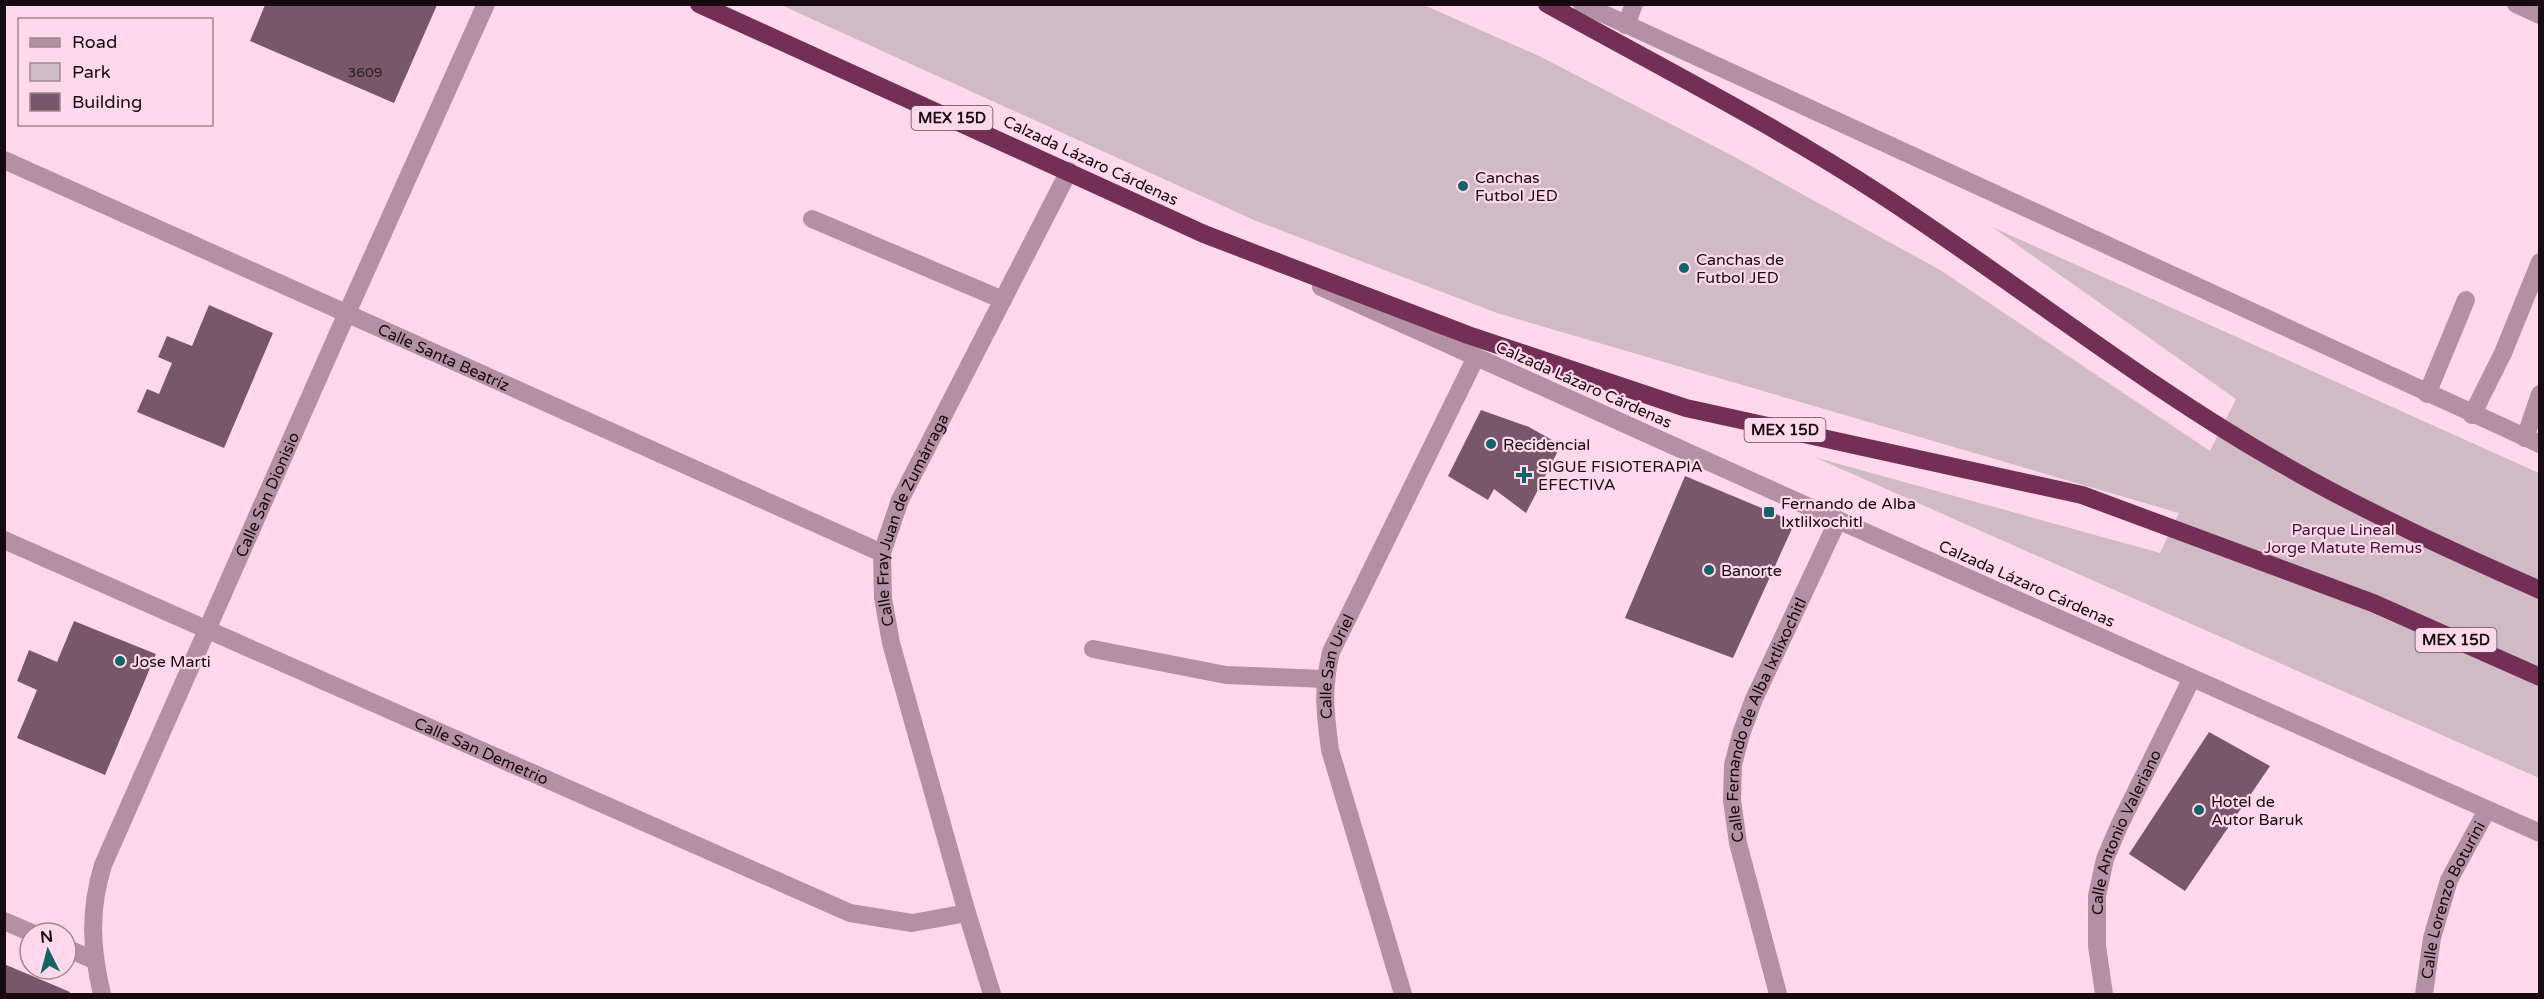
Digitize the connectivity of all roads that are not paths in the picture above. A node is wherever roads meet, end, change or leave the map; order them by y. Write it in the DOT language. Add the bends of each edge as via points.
graph roads {
  1 [pos="486,4"];
  2 [pos="699,4"];
  3 [pos="1547,4"];
  4 [pos="1582,4"];
  5 [pos="1634,4"];
  6 [pos="2516,4"];
  7 [pos="2540,15"];
  8 [pos="1626,25"];
  9 [pos="4,160"];
  10 [pos="1069,171"];
  11 [pos="812,219"];
  12 [pos="1204,234"];
  13 [pos="2540,262"];
  14 [pos="1003,300"];
  15 [pos="2466,300"];
  16 [pos="347,313"];
  17 [pos="1476,357"];
  18 [pos="2427,394"];
  19 [pos="2540,394"];
  20 [pos="2472,415"];
  21 [pos="2532,441"];
  22 [pos="1838,520"];
  23 [pos="4,540"];
  24 [pos="882,552"];
  25 [pos="2540,590"];
  26 [pos="206,629"];
  27 [pos="1093,649"];
  28 [pos="2540,677"];
  29 [pos="2192,678"];
  30 [pos="1324,679"];
  31 [pos="2487,810"];
  32 [pos="2540,833"];
  33 [pos="967,913"];
  34 [pos="4,921"];
  35 [pos="18,927"];
  36 [pos="78,953"];
  37 [pos="94,960"];
  38 [pos="102,994"];
  39 [pos="992,994"];
  40 [pos="1403,994"];
  41 [pos="1778,994"];
  42 [pos="2104,994"];
  43 [pos="2424,994"];
  1 -- 16 [label="street, Calle San Dionisio"];
  2 -- 10 [label="highway, Calzada Lázaro Cárdenas / MEX 15D"];
  3 -- 25 [label="highway" via="1740,110 1879,193 2174,397 2287,468 2399,528"];
  4 -- 8 [label="street"];
  5 -- 8 [label="street"];
  6 -- 7 [label="street"];
  8 -- 18 [label="street"];
  9 -- 16 [label="street, Calle Santa Beatríz"];
  10 -- 12 [label="highway, Calzada Lázaro Cárdenas / MEX 15D"];
  10 -- 14 [label="street, Calle Fray Juan de Zumárraga"];
  11 -- 14 [label="street"];
  12 -- 17 [label="street, Calzada Lázaro Cárdenas"];
  12 -- 28 [label="highway, Calzada Lázaro Cárdenas / MEX 15D" via="1468,335 1686,408 2082,495 2373,603"];
  13 -- 20 [label="street" via="2503,353"];
  14 -- 24 [label="street, Calle Fray Juan de Zumárraga" via="900,500"];
  15 -- 18 [label="street"];
  16 -- 24 [label="street, Calle Santa Beatríz"];
  16 -- 26 [label="street, Calle San Dionisio"];
  17 -- 22 [label="street, Calzada Lázaro Cárdenas"];
  17 -- 30 [label="street, Calle San Uriel" via="1331,652"];
  18 -- 20 [label="street"];
  19 -- 21 [label="street"];
  20 -- 21 [label="street"];
  22 -- 29 [label="street, Calzada Lázaro Cárdenas"];
  22 -- 41 [label="street, Calle Fernando de Alba Ixtlixochitl" via="1754,699 1733,765 1732,800 1738,843"];
  23 -- 26 [label="street, Calle San Demetrio"];
  24 -- 33 [label="street, Calle Fray Juan de Zumárraga" via="883,598 891,643"];
  26 -- 33 [label="street, Calle San Demetrio" via="850,913 912,923"];
  26 -- 37 [label="street, Calle San Dionisio" via="103,865 94,895"];
  27 -- 30 [label="street" via="1226,675"];
  29 -- 31 [label="street, Calzada Lázaro Cárdenas"];
  29 -- 42 [label="street, Calle Antonio Valeriano" via="2105,859 2097,896 2097,946"];
  30 -- 40 [label="street, Calle San Uriel" via="1330,750"];
  31 -- 32 [label="street, Calzada Lázaro Cárdenas"];
  31 -- 43 [label="street, Calle Lorenzo Boturini" via="2449,880 2432,938"];
  33 -- 39 [label="street, Calle Fray Juan de Zumárraga"];
  34 -- 35 [label="street"];
  36 -- 37 [label="street"];
  37 -- 38 [label="street, Calle San Dionisio"];
}
